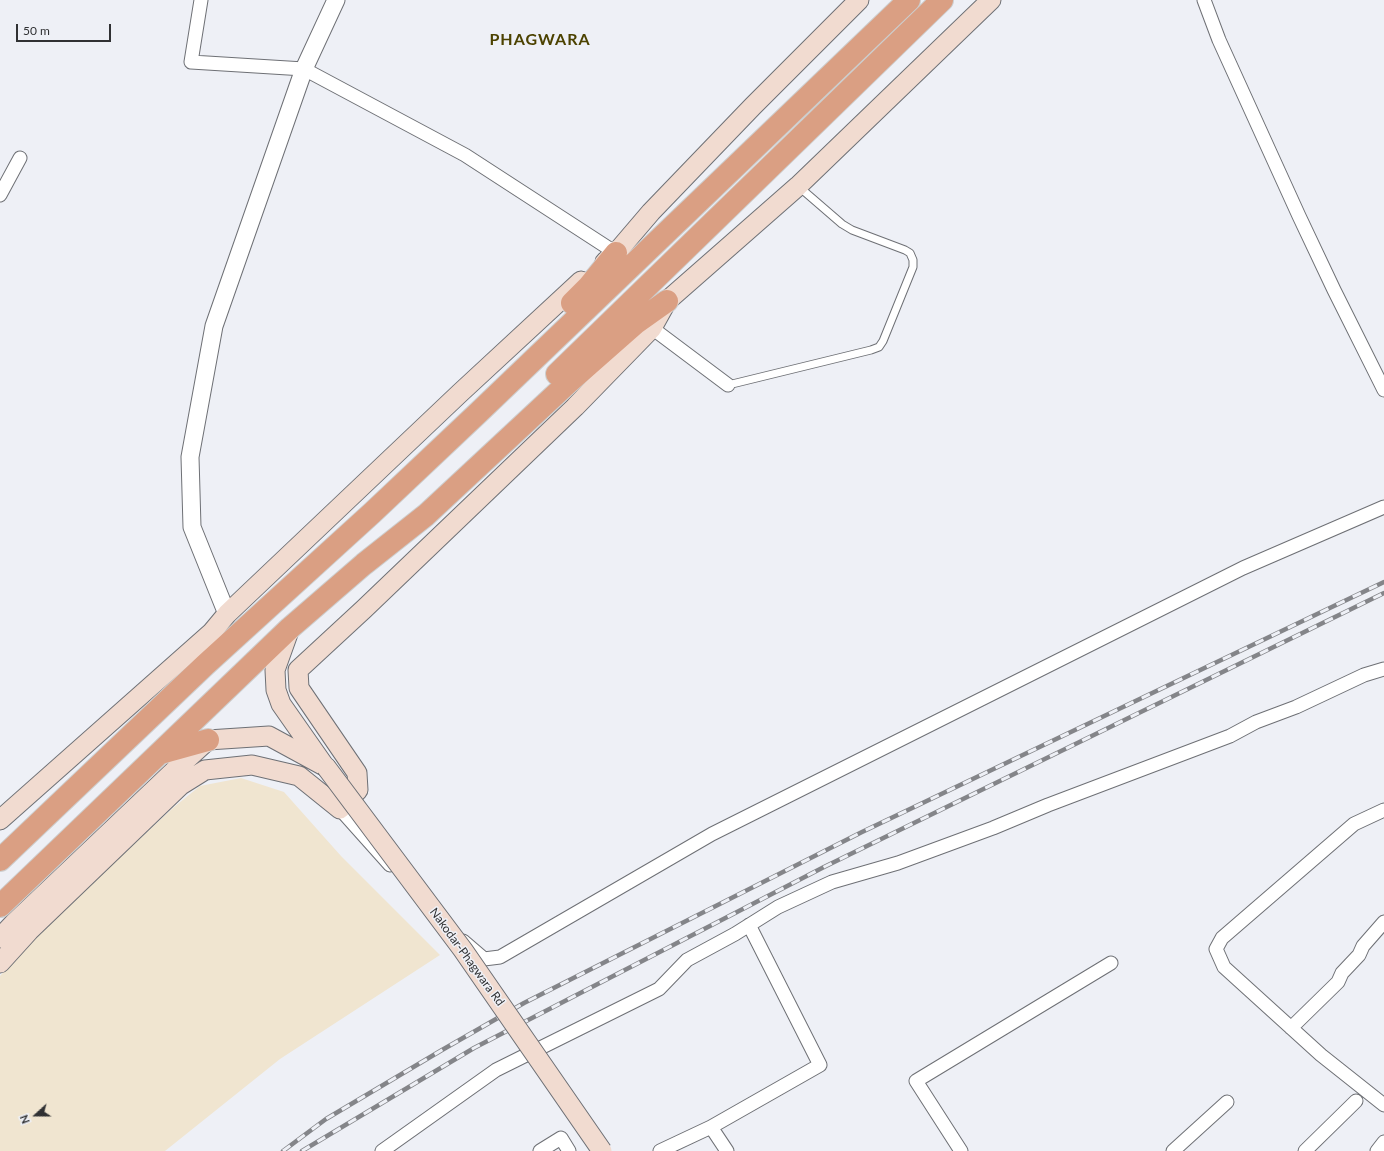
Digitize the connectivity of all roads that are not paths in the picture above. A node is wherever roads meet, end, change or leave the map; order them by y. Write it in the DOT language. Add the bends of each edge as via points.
graph roads {
  1 [pos="201,0"];
  2 [pos="336,0"];
  3 [pos="859,0"];
  4 [pos="909,0"];
  5 [pos="942,0"];
  6 [pos="991,0"];
  7 [pos="1204,0"];
  8 [pos="304,69"];
  9 [pos="20,158"];
  10 [pos="798,186"];
  11 [pos="0,195"];
  12 [pos="616,253"];
  13 [pos="667,301"];
  14 [pos="652,328"];
  15 [pos="728,385"];
  16 [pos="1384,390"];
  17 [pos="1384,507"];
  18 [pos="349,534"];
  19 [pos="364,564"];
  20 [pos="227,614"];
  21 [pos="290,628"];
  22 [pos="1384,668"];
  23 [pos="208,740"];
  24 [pos="158,754"];
  25 [pos="326,767"];
  26 [pos="340,809"];
  27 [pos="1384,810"];
  28 [pos="0,820"];
  29 [pos="0,860"];
  30 [pos="0,906"];
  31 [pos="1384,922"];
  32 [pos="749,925"];
  33 [pos="0,938"];
  34 [pos="0,963"];
  35 [pos="1111,963"];
  36 [pos="1291,1028"];
  37 [pos="1356,1101"];
  38 [pos="1227,1102"];
  39 [pos="1384,1105"];
  40 [pos="711,1127"];
  41 [pos="1384,1142"];
  42 [pos="382,1151"];
  43 [pos="540,1151"];
  44 [pos="569,1151"];
  45 [pos="602,1151"];
  46 [pos="660,1151"];
  47 [pos="726,1151"];
  48 [pos="961,1151"];
  49 [pos="1173,1151"];
  50 [pos="1305,1151"];
  51 [pos="1377,1151"];
  1 -- 8 [label="street" via="191,62"];
  2 -- 8 [label="street"];
  3 -- 12 [label="main road" via="753,106"];
  4 -- 18 [label="highway"];
  5 -- 19 [label="highway"];
  6 -- 10 [label="main road"];
  7 -- 16 [label="street" via="1219,40 1299,216"];
  8 -- 12 [label="street" via="465,155"];
  8 -- 20 [label="street" via="214,326 190,457 192,527"];
  9 -- 11 [label="street"];
  10 -- 13 [label="main road"];
  10 -- 15 [label="lane" via="852,230 910,253 913,267 883,342 878,347"];
  12 -- 18 [label="highway" via="589,286 419,451"];
  12 -- 20 [label="main road" via="556,304"];
  13 -- 14 [label="main road"];
  13 -- 19 [label="highway" via="636,323 426,515"];
  14 -- 15 [label="street"];
  14 -- 26 [label="main road" via="575,407 298,670 299,688 357,773 358,790"];
  17 -- 26 [label="street" via="1243,568 712,834 500,956 484,959 437,919"];
  18 -- 29 [label="highway" via="205,665"];
  19 -- 21 [label="highway"];
  20 -- 28 [label="main road" via="212,632"];
  21 -- 24 [label="highway"];
  21 -- 25 [label="main road, Nakodar-Phagwara Rd" via="276,670 276,690 281,704"];
  22 -- 32 [label="street" via="1256,722 1230,736 898,863 832,882 778,907"];
  23 -- 24 [label="highway"];
  23 -- 25 [label="main road" via="269,736"];
  23 -- 33 [label="main road"];
  24 -- 30 [label="highway"];
  25 -- 45 [label="main road, Nakodar-Phagwara Rd, bridge" via="463,950"];
  26 -- 34 [label="main road" via="298,776 252,765 205,770 181,785 29,931"];
  27 -- 36 [label="street" via="1354,824 1222,938 1216,949 1224,967"];
  31 -- 36 [label="street" via="1342,973 1338,982"];
  32 -- 40 [label="street" via="820,1065"];
  32 -- 42 [label="street" via="686,960 659,989 496,1070"];
  35 -- 48 [label="street" via="916,1081"];
  36 -- 39 [label="street"];
  37 -- 50 [label="street"];
  38 -- 49 [label="street"];
  40 -- 46 [label="street"];
  40 -- 47 [label="street"];
  41 -- 51 [label="street"];
  43 -- 44 [label="street" via="561,1138"];
}
